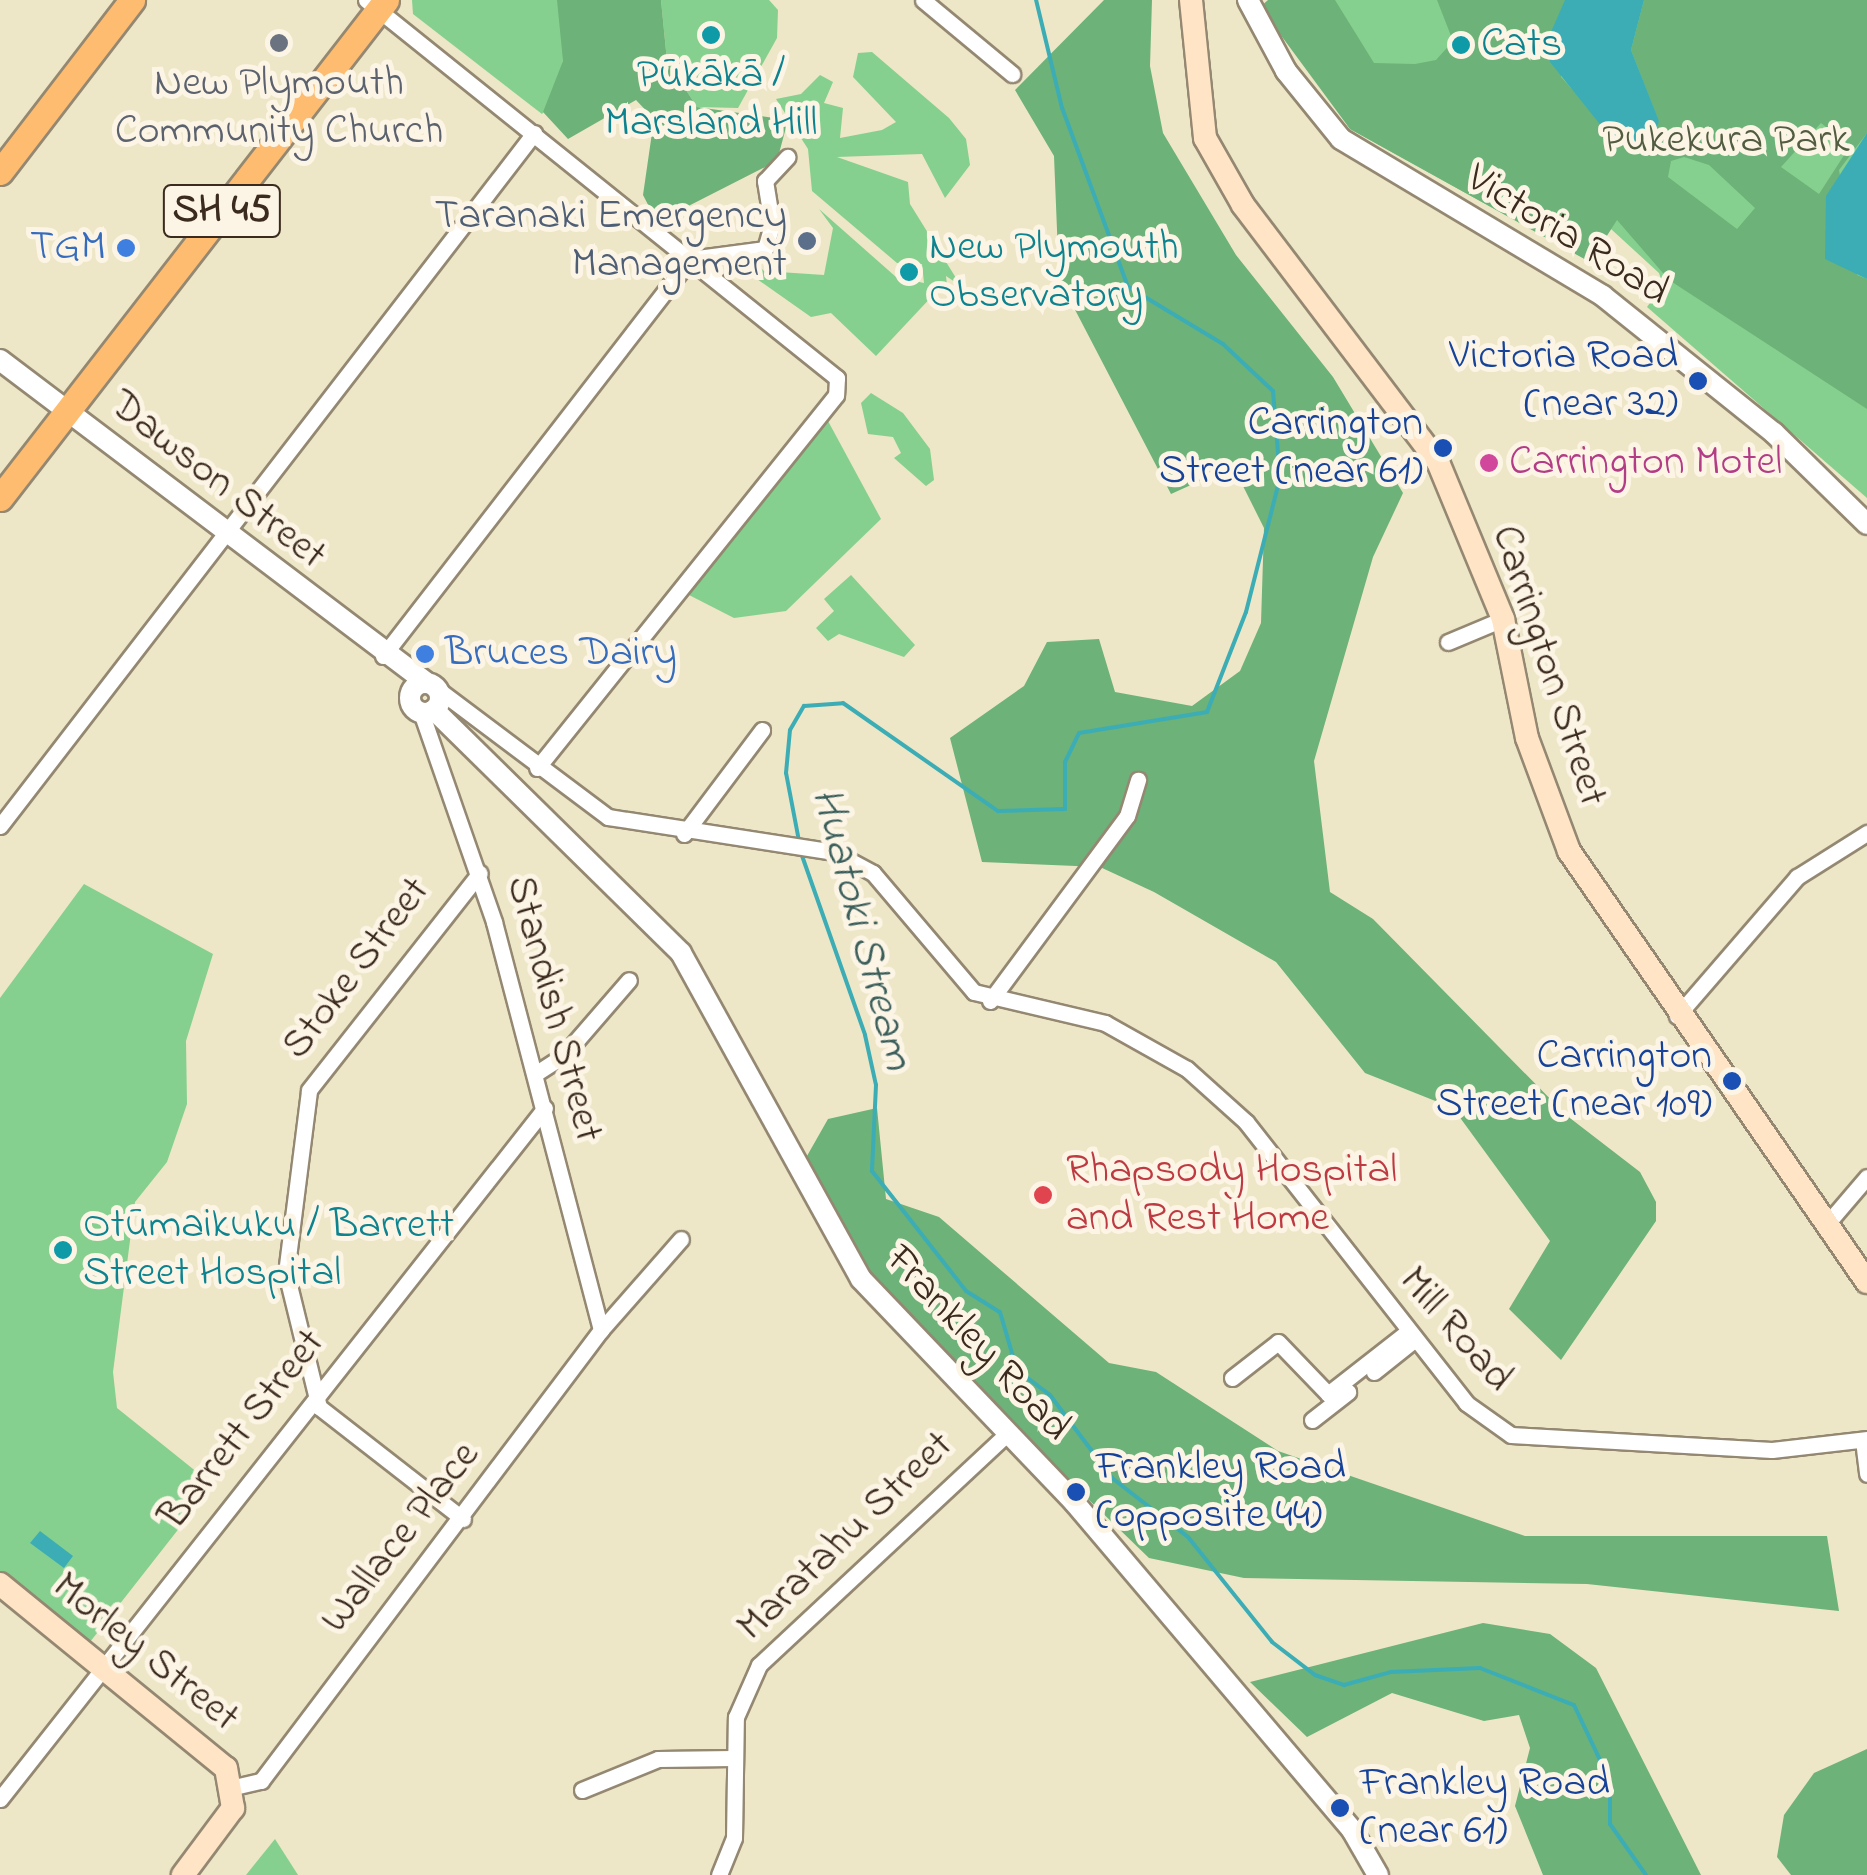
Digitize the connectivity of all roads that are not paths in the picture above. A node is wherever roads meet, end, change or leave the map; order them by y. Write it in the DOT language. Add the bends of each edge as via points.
graph roads {
  1 [pos="132,0"];
  2 [pos="924,0"];
  3 [pos="1191,0"];
  4 [pos="1248,0"];
  5 [pos="377,4"];
  6 [pos="1012,74"];
  7 [pos="534,133"];
  8 [pos="786,157"];
  9 [pos="0,172"];
  10 [pos="690,259"];
  11 [pos="0,360"];
  12 [pos="67,412"];
  13 [pos="0,498"];
  14 [pos="1867,524"];
  15 [pos="225,534"];
  16 [pos="1502,619"];
  17 [pos="1448,642"];
  18 [pos="386,658"];
  19 [pos="428,700"];
  20 [pos="762,730"];
  21 [pos="537,768"];
  22 [pos="1138,780"];
  23 [pos="519,797"];
  24 [pos="0,826"];
  25 [pos="1867,833"];
  26 [pos="684,834"];
  27 [pos="480,874"];
  28 [pos="629,980"];
  29 [pos="990,1001"];
  30 [pos="1677,1016"];
  31 [pos="535,1074"];
  32 [pos="544,1108"];
  33 [pos="1867,1177"];
  34 [pos="1826,1225"];
  35 [pos="682,1239"];
  36 [pos="1867,1282"];
  37 [pos="601,1330"];
  38 [pos="1411,1336"];
  39 [pos="1232,1378"];
  40 [pos="315,1393"];
  41 [pos="1312,1420"];
  42 [pos="1008,1432"];
  43 [pos="1865,1439"];
  44 [pos="1867,1474"];
  45 [pos="463,1519"];
  46 [pos="0,1584"];
  47 [pos="104,1665"];
  48 [pos="733,1758"];
  49 [pos="234,1787"];
  50 [pos="582,1790"];
  51 [pos="0,1799"];
  52 [pos="183,1875"];
  53 [pos="719,1875"];
  54 [pos="1378,1875"];
  1 -- 9 [label="main road"];
  2 -- 6 [label="street"];
  3 -- 16 [label="main road, Carrington Street" via="1205,138 1243,205 1418,424"];
  4 -- 14 [label="street, Victoria Road" via="1286,71 1341,139 1603,296 1774,433"];
  5 -- 7 [label="street"];
  5 -- 12 [label="main road, SH 45"];
  7 -- 10 [label="street"];
  7 -- 15 [label="street"];
  8 -- 10 [label="street" via="765,180 772,224 766,249"];
  10 -- 18 [label="street"];
  10 -- 21 [label="street" via="837,378 836,395"];
  11 -- 12 [label="street, Dawson Street"];
  12 -- 13 [label="main road, SH 45"];
  12 -- 15 [label="street, Dawson Street"];
  15 -- 18 [label="street, Dawson Street"];
  15 -- 24 [label="street"];
  16 -- 17 [label="street"];
  16 -- 30 [label="main road, Carrington Street" via="1553,814 1588,886"];
  18 -- 19 [label="street, Dawson Street"];
  19 -- 21 [label="street" via="479,724"];
  19 -- 23 [label="street, Dawson Street"];
  19 -- 27 [label="street, Standish Street"];
  20 -- 26 [label="street"];
  21 -- 26 [label="street" via="616,820"];
  22 -- 29 [label="street" via="1127,816"];
  23 -- 42 [label="street, Frankley Road" via="680,953 861,1279"];
  25 -- 30 [label="street" via="1797,877"];
  26 -- 29 [label="street" via="834,852 873,872"];
  27 -- 31 [label="street, Standish Street"];
  27 -- 40 [label="street, Stoke Street" via="309,1090 286,1273"];
  28 -- 31 [label="street" via="564,1054"];
  29 -- 38 [label="street, Mill Road" via="1105,1022 1186,1069 1246,1122"];
  30 -- 34 [label="main road, Carrington Street"];
  31 -- 32 [label="street, Standish Street"];
  32 -- 37 [label="street, Standish Street"];
  32 -- 40 [label="street, Barrett Street"];
  33 -- 34 [label="street"];
  34 -- 36 [label="main road, Carrington Street"];
  35 -- 37 [label="street, Wallace Place"];
  37 -- 45 [label="street, Wallace Place"];
  38 -- 39 [label="street" via="1328,1394 1278,1342"];
  38 -- 41 [label="street"];
  38 -- 43 [label="street, Mill Road" via="1466,1402 1530,1440 1648,1437 1772,1450"];
  40 -- 45 [label="street, Stoke Street" via="319,1407"];
  40 -- 47 [label="street, Barrett Street"];
  42 -- 48 [label="street, Maratahu Street" via="773,1648 742,1701"];
  42 -- 54 [label="street, Frankley Road" via="1340,1815"];
  43 -- 44 [label="street"];
  45 -- 49 [label="street, Wallace Place" via="261,1781"];
  46 -- 47 [label="main road, Morley Street"];
  47 -- 49 [label="main road, Morley Street" via="204,1742"];
  47 -- 51 [label="street, Barrett Street"];
  48 -- 50 [label="street" via="658,1759"];
  48 -- 53 [label="street, Maratahu Street" via="734,1838"];
  49 -- 52 [label="main road" via="227,1818"];
}
